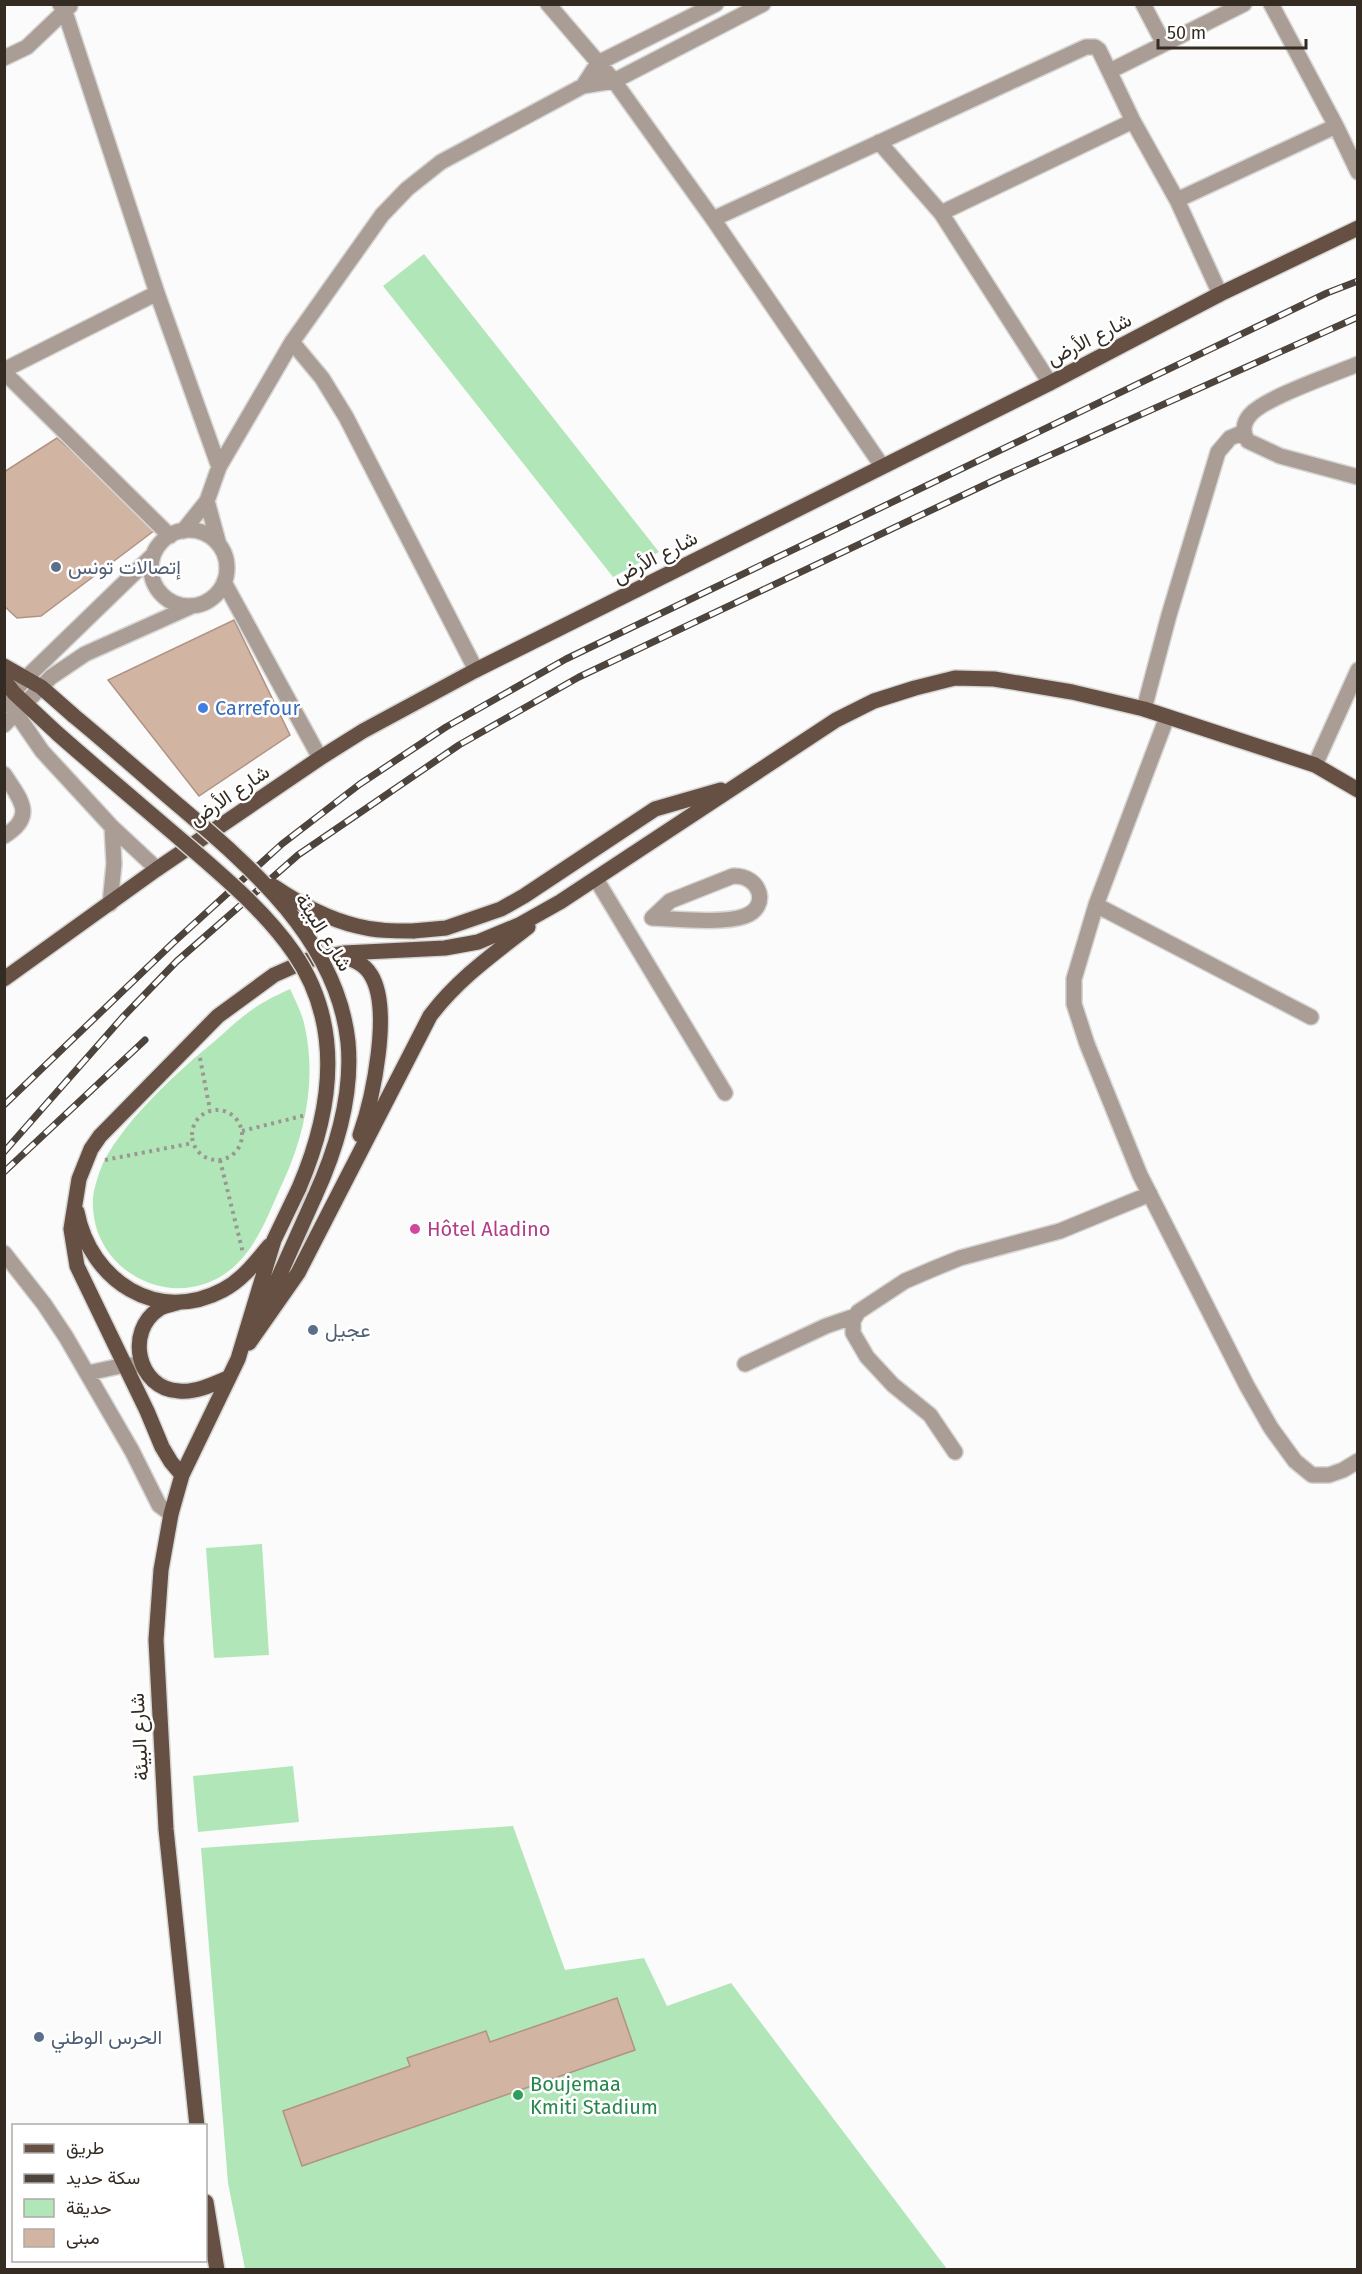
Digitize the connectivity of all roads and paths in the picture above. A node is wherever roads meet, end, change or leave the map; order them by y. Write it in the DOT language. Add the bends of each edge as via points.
graph roads {
  1 [pos="548,4"];
  2 [pos="716,4"];
  3 [pos="763,4"];
  4 [pos="1143,4"];
  5 [pos="1244,4"];
  6 [pos="1271,4"];
  7 [pos="65,7"];
  8 [pos="1164,44"];
  9 [pos="4,58"];
  10 [pos="598,63"];
  11 [pos="1110,71"];
  12 [pos="614,81"];
  13 [pos="583,86"];
  14 [pos="1132,121"];
  15 [pos="1336,126"];
  16 [pos="879,142"];
  17 [pos="1358,172"];
  18 [pos="1177,200"];
  19 [pos="941,213"];
  20 [pos="713,219"];
  21 [pos="1358,228"];
  22 [pos="157,293"];
  23 [pos="1220,294"];
  24 [pos="292,342"];
  25 [pos="1358,364"];
  26 [pos="4,371"];
  27 [pos="1050,383"];
  28 [pos="1244,432"];
  29 [pos="882,466"];
  30 [pos="219,467"];
  31 [pos="1358,477"];
  32 [pos="207,501"];
  33 [pos="176,533"];
  34 [pos="219,545"];
  35 [pos="153,555"];
  36 [pos="224,582"];
  37 [pos="190,607"];
  38 [pos="4,666"];
  39 [pos="476,669"];
  40 [pos="1358,670"];
  41 [pos="25,679"];
  42 [pos="4,680"];
  43 [pos="41,687"];
  44 [pos="8,698"];
  45 [pos="22,709"];
  46 [pos="1144,709"];
  47 [pos="1167,717"];
  48 [pos="4,725"];
  49 [pos="320,758"];
  50 [pos="1315,765"];
  51 [pos="4,774"];
  52 [pos="736,786"];
  53 [pos="1358,790"];
  54 [pos="112,827"];
  55 [pos="4,836"];
  56 [pos="157,869"];
  57 [pos="255,873"];
  58 [pos="596,879"];
  59 [pos="560,902"];
  60 [pos="110,904"];
  61 [pos="1096,905"];
  62 [pos="652,918"];
  63 [pos="627,931"];
  64 [pos="336,955"];
  65 [pos="4,979"];
  66 [pos="1311,1017"];
  67 [pos="199,1054"];
  68 [pos="725,1093"];
  69 [pos="210,1110"];
  70 [pos="306,1115"];
  71 [pos="243,1131"];
  72 [pos="193,1143"];
  73 [pos="104,1160"];
  74 [pos="220,1160"];
  75 [pos="341,1188"];
  76 [pos="76,1194"];
  77 [pos="1150,1194"];
  78 [pos="274,1240"];
  79 [pos="4,1253"];
  80 [pos="244,1258"];
  81 [pos="191,1300"];
  82 [pos="855,1316"];
  83 [pos="249,1343"];
  84 [pos="238,1359"];
  85 [pos="745,1364"];
  86 [pos="125,1365"];
  87 [pos="142,1365"];
  88 [pos="88,1373"];
  89 [pos="228,1378"];
  90 [pos="955,1452"];
  91 [pos="1358,1461"];
  92 [pos="182,1475"];
  93 [pos="171,1514"];
  94 [pos="197,2124"];
  95 [pos="207,2208"];
  96 [pos="217,2270"];
  1 -- 10 [label="street"];
  2 -- 10 [label="street"];
  3 -- 12 [label="street"];
  4 -- 8 [label="street"];
  5 -- 8 [label="street"];
  6 -- 15 [label="street"];
  7 -- 9 [label="street" via="27,47"];
  7 -- 22 [label="street"];
  8 -- 11 [label="street"];
  10 -- 12 [label="street"];
  10 -- 13 [label="street"];
  11 -- 14 [label="street"];
  11 -- 16 [label="street" via="1099,50 1086,47"];
  12 -- 13 [label="street"];
  12 -- 20 [label="street"];
  13 -- 24 [label="street" via="424,173 382,215"];
  14 -- 18 [label="street"];
  14 -- 19 [label="street"];
  15 -- 17 [label="street"];
  15 -- 18 [label="street"];
  16 -- 19 [label="street"];
  16 -- 20 [label="street"];
  18 -- 23 [label="street"];
  19 -- 27 [label="street"];
  20 -- 29 [label="street"];
  21 -- 23 [label="main road, شارع الأرض"];
  22 -- 26 [label="street"];
  22 -- 30 [label="street"];
  23 -- 27 [label="main road, شارع الأرض"];
  24 -- 30 [label="street"];
  24 -- 39 [label="street" via="322,378 346,417"];
  25 -- 28 [label="street" via="1270,401 1251,414"];
  26 -- 33 [label="street"];
  27 -- 29 [label="main road, شارع الأرض"];
  28 -- 31 [label="street" via="1248,441 1280,456"];
  28 -- 46 [label="street" via="1230,438 1218,452"];
  29 -- 39 [label="main road, شارع الأرض"];
  30 -- 32 [label="street"];
  32 -- 33 [label="street"];
  32 -- 34 [label="street"];
  33 -- 34 [label="street" via="203,533"];
  33 -- 35 [label="street" via="163,541"];
  34 -- 36 [label="street" via="226,563"];
  35 -- 37 [label="street" via="154,584 175,604"];
  35 -- 41 [label="street"];
  36 -- 37 [label="street" via="217,595"];
  36 -- 49 [label="street"];
  37 -- 43 [label="street" via="85,654"];
  38 -- 41 [label="main road, شارع البيئة"];
  39 -- 49 [label="main road, شارع الأرض"];
  40 -- 50 [label="street"];
  41 -- 43 [label="main road, شارع البيئة"];
  41 -- 44 [label="street"];
  42 -- 44 [label="main road, شارع البيئة"];
  43 -- 45 [label="street"];
  43 -- 57 [label="main road, شارع البيئة, bridge"];
  44 -- 45 [label="main road, شارع البيئة"];
  45 -- 48 [label="street"];
  45 -- 54 [label="street" via="42,751"];
  45 -- 78 [label="main road, شارع البيئة, bridge" via="58,734 247,898 295,954 310,982 321,1011 327,1046 327,1092 320,1132"];
  46 -- 47 [label="main road"];
  46 -- 52 [label="main road" via="994,679 955,678 874,701 836,720"];
  47 -- 50 [label="main road"];
  47 -- 61 [label="street"];
  49 -- 56 [label="main road, شارع الأرض"];
  50 -- 53 [label="main road"];
  51 -- 55 [label="street" via="24,810 16,829"];
  52 -- 57 [label="main road, bridge" via="655,809 524,896 501,909 446,928 379,930 348,923 284,894"];
  52 -- 58 [label="main road"];
  54 -- 56 [label="street"];
  54 -- 60 [label="street"];
  56 -- 60 [label="main road, شارع الأرض"];
  57 -- 83 [label="main road, شارع البيئة, bridge" via="287,909 329,974 348,1041 349,1070 344,1113 331,1161"];
  58 -- 59 [label="main road"];
  58 -- 63 [label="street"];
  59 -- 64 [label="main road" via="478,942"];
  59 -- 75 [label="main road" via="472,969 436,1008 413,1045"];
  60 -- 65 [label="main road, شارع الأرض"];
  61 -- 66 [label="street"];
  61 -- 77 [label="street" via="1076,971 1074,1004"];
  62 -- 62 [label="street" via="743,917 758,905 760,896 751,879 733,876 670,901"];
  62 -- 63 [label="street"];
  63 -- 68 [label="street"];
  64 -- 75 [label="main road" via="362,964 371,974 380,1007 375,1081"];
  64 -- 76 [label="main road" via="308,960 274,975 218,1016 100,1136 84,1164"];
  67 -- 69 [label="path"];
  69 -- 71 [label="path" via="219,1109 234,1116"];
  69 -- 72 [label="path" via="193,1127"];
  70 -- 71 [label="path"];
  71 -- 74 [label="path" via="235,1153"];
  72 -- 73 [label="path"];
  72 -- 74 [label="path" via="204,1156"];
  74 -- 80 [label="path"];
  75 -- 83 [label="main road" via="298,1273"];
  76 -- 81 [label="main road" via="86,1243 110,1275 144,1296"];
  76 -- 86 [label="main road" via="71,1229 77,1266"];
  77 -- 82 [label="street" via="1060,1231 933,1269 863,1307"];
  77 -- 91 [label="street" via="1247,1386 1295,1461 1307,1472 1320,1476"];
  78 -- 81 [label="main road" via="236,1282 207,1297"];
  78 -- 84 [label="main road, شارع البيئة"];
  79 -- 88 [label="street" via="44,1304"];
  81 -- 87 [label="main road" via="161,1307 150,1316 138,1342"];
  82 -- 85 [label="street"];
  82 -- 90 [label="street" via="853,1333 867,1357 930,1415"];
  83 -- 84 [label="main road, شارع البيئة"];
  84 -- 89 [label="main road, شارع البيئة"];
  86 -- 87 [label="street"];
  86 -- 88 [label="street"];
  86 -- 92 [label="main road" via="162,1447"];
  87 -- 89 [label="main road" via="153,1380 179,1392"];
  88 -- 93 [label="street" via="159,1505"];
  89 -- 92 [label="main road, شارع البيئة"];
  92 -- 93 [label="main road, شارع البيئة"];
  93 -- 94 [label="main road, شارع البيئة" via="161,1570 157,1698 166,1829"];
  95 -- 96 [label="main road"];
}
